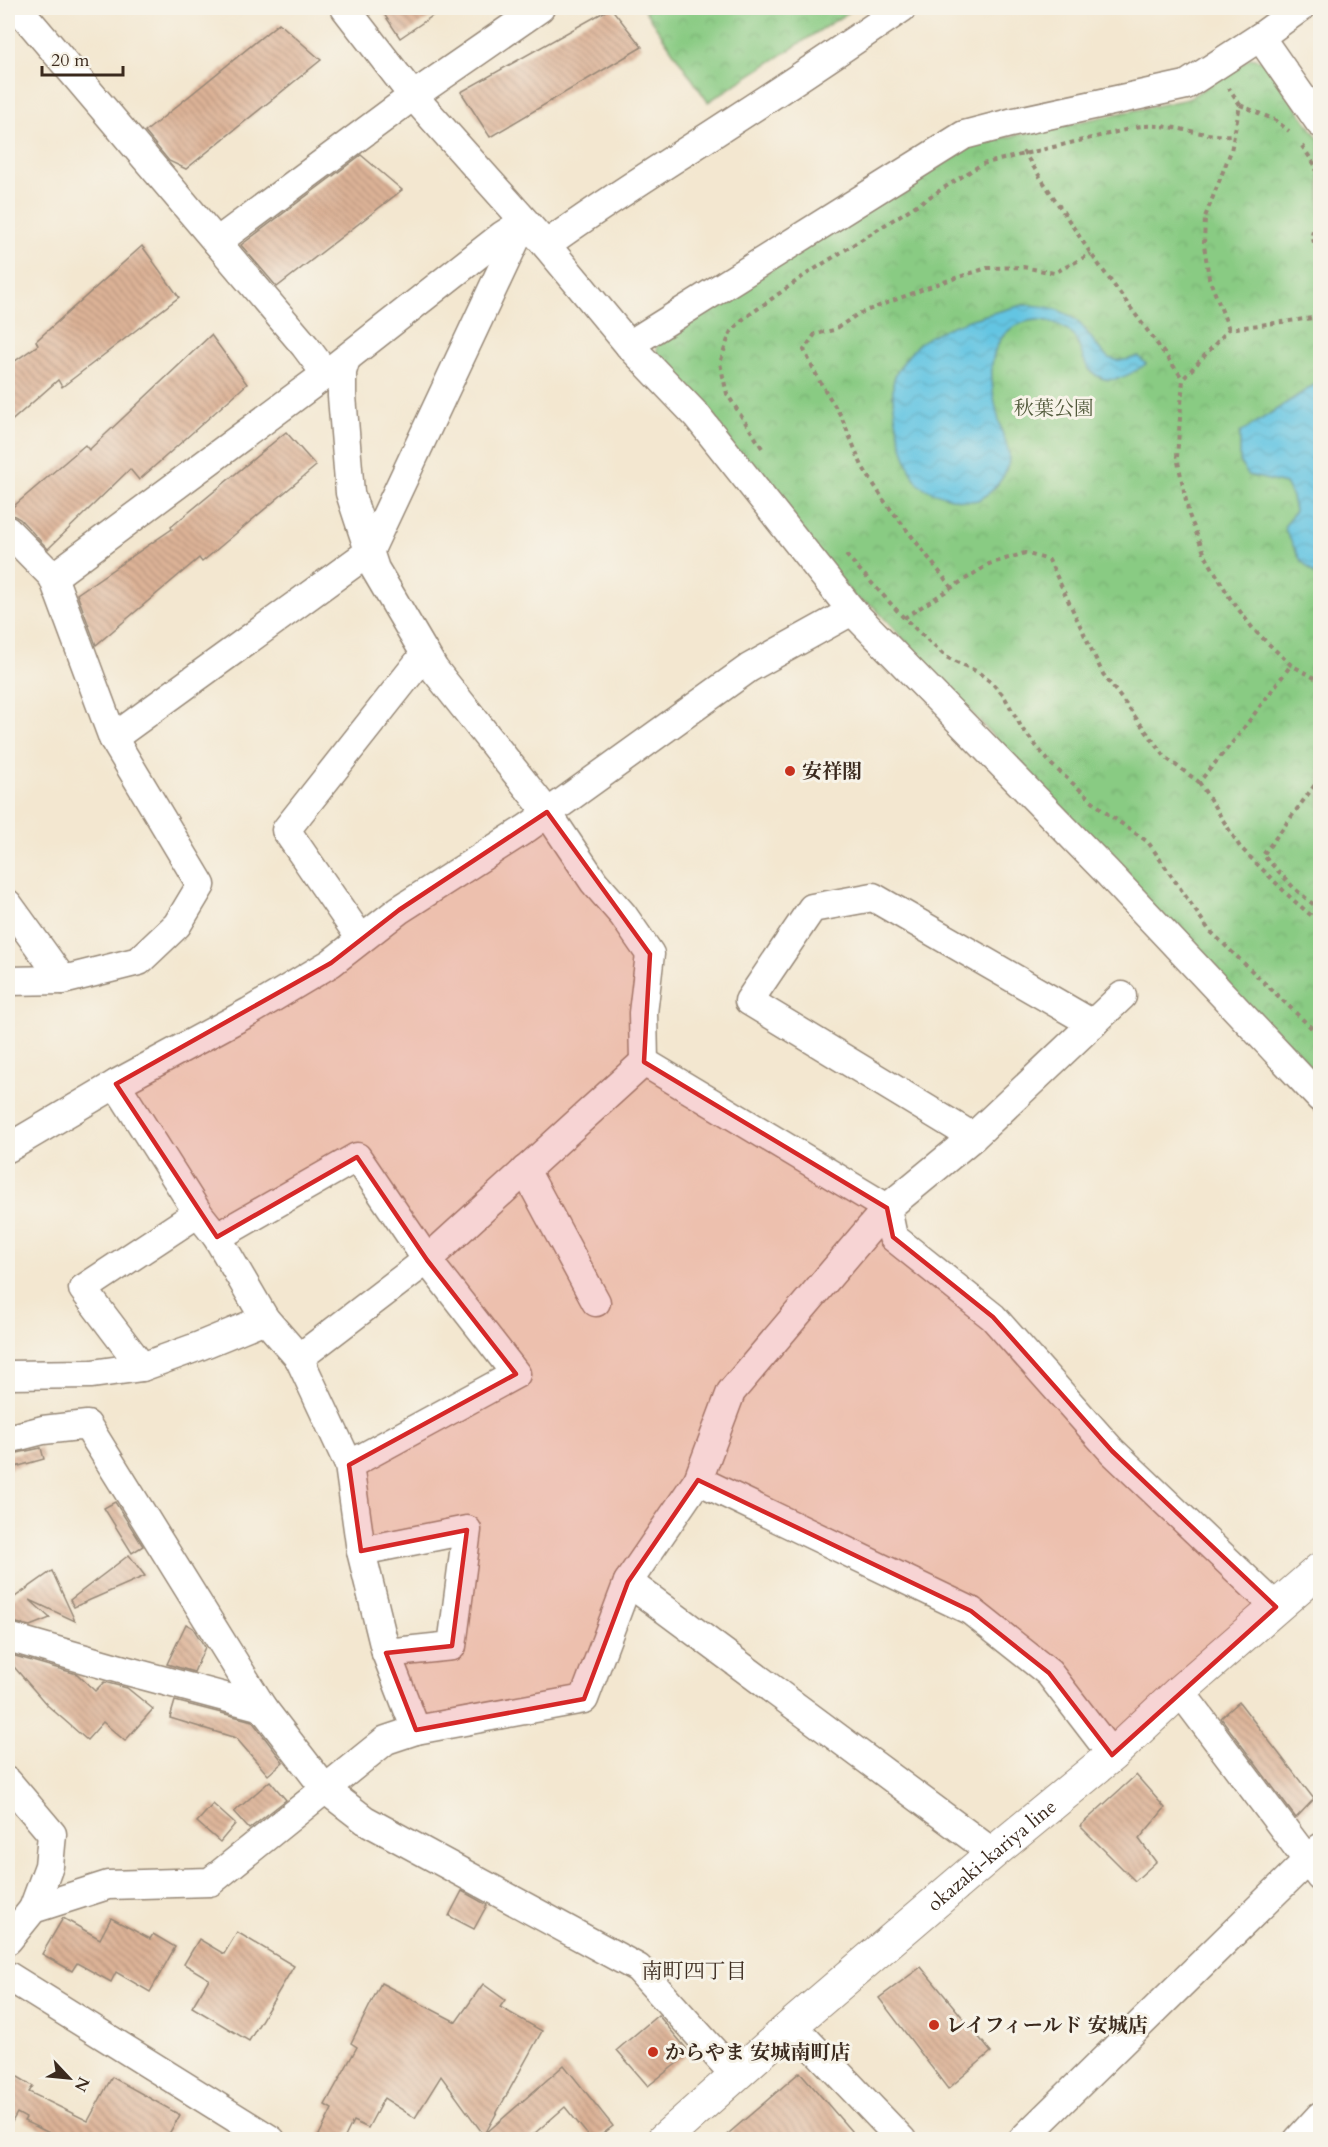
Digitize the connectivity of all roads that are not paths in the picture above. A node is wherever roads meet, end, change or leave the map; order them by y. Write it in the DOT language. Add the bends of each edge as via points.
graph roads {
  1 [pos="18,8"];
  2 [pos="345,8"];
  3 [pos="540,8"];
  4 [pos="898,8"];
  5 [pos="1300,8"];
  6 [pos="1260,37"];
  7 [pos="413,96"];
  8 [pos="1320,123"];
  9 [pos="524,222"];
  10 [pos="217,242"];
  11 [pos="546,245"];
  12 [pos="629,345"];
  13 [pos="336,367"];
  14 [pos="8,531"];
  15 [pos="369,552"];
  16 [pos="53,577"];
  17 [pos="852,611"];
  18 [pos="425,654"];
  19 [pos="112,738"];
  20 [pos="548,812"];
  21 [pos="8,904"];
  22 [pos="361,939"];
  23 [pos="63,980"];
  24 [pos="8,981"];
  25 [pos="1122,996"];
  26 [pos="1093,1024"];
  27 [pos="644,1062"];
  28 [pos="116,1084"];
  29 [pos="1320,1098"];
  30 [pos="973,1137"];
  31 [pos="8,1148"];
  32 [pos="525,1170"];
  33 [pos="887,1208"];
  34 [pos="198,1213"];
  35 [pos="217,1237"];
  36 [pos="427,1260"];
  37 [pos="596,1302"];
  38 [pos="265,1319"];
  39 [pos="299,1358"];
  40 [pos="142,1367"];
  41 [pos="8,1375"];
  42 [pos="8,1438"];
  43 [pos="349,1465"];
  44 [pos="698,1480"];
  45 [pos="361,1551"];
  46 [pos="1320,1569"];
  47 [pos="628,1582"];
  48 [pos="1276,1607"];
  49 [pos="8,1637"];
  50 [pos="386,1653"];
  51 [pos="1180,1690"];
  52 [pos="262,1707"];
  53 [pos="416,1730"];
  54 [pos="1112,1755"];
  55 [pos="8,1782"];
  56 [pos="326,1790"];
  57 [pos="993,1853"];
  58 [pos="1316,1862"];
  59 [pos="33,1909"];
  60 [pos="8,1940"];
  61 [pos="8,1976"];
  62 [pos="792,2025"];
  63 [pos="735,2075"];
  64 [pos="1320,2116"];
  65 [pos="271,2139"];
  66 [pos="663,2139"];
  67 [pos="902,2139"];
  68 [pos="1022,2139"];
  69 [pos="1298,2139"];
  1 -- 10 [label="street"];
  2 -- 7 [label="street"];
  3 -- 7 [label="street"];
  4 -- 11 [label="street"];
  5 -- 6 [label="street"];
  6 -- 8 [label="street"];
  6 -- 12 [label="street" via="1186,85 964,135"];
  7 -- 9 [label="street"];
  7 -- 10 [label="street"];
  9 -- 11 [label="street"];
  9 -- 13 [label="street"];
  9 -- 15 [label="street"];
  10 -- 13 [label="street"];
  11 -- 12 [label="street"];
  12 -- 17 [label="street" via="697,416"];
  13 -- 15 [label="street" via="342,372 350,493"];
  13 -- 16 [label="street"];
  14 -- 16 [label="street"];
  15 -- 18 [label="street"];
  15 -- 19 [label="street"];
  16 -- 19 [label="street"];
  17 -- 20 [label="street" via="748,668"];
  17 -- 29 [label="street"];
  18 -- 20 [label="street"];
  18 -- 22 [label="street" via="286,830"];
  19 -- 23 [label="street" via="201,885 177,925 139,961"];
  20 -- 22 [label="street"];
  20 -- 27 [label="street" via="594,882 650,954 643,1013"];
  21 -- 23 [label="street"];
  22 -- 28 [label="street" via="331,963 259,1006"];
  23 -- 24 [label="street"];
  25 -- 26 [label="street"];
  26 -- 30 [label="street"];
  26 -- 30 [label="street" via="873,897 812,908 749,1001"];
  27 -- 32 [label="street"];
  27 -- 33 [label="street"];
  28 -- 31 [label="street"];
  28 -- 34 [label="street"];
  30 -- 33 [label="street"];
  32 -- 36 [label="street"];
  32 -- 37 [label="street"];
  33 -- 44 [label="street" via="731,1392"];
  33 -- 48 [label="street" via="893,1237 993,1317 1112,1451"];
  34 -- 35 [label="street"];
  34 -- 40 [label="street" via="83,1289"];
  35 -- 36 [label="street" via="357,1156"];
  35 -- 38 [label="street"];
  36 -- 39 [label="street"];
  36 -- 43 [label="street" via="516,1374"];
  38 -- 39 [label="street"];
  38 -- 40 [label="street"];
  39 -- 43 [label="street"];
  40 -- 41 [label="street" via="92,1374"];
  42 -- 52 [label="street" via="87,1425"];
  43 -- 45 [label="street"];
  44 -- 47 [label="street"];
  44 -- 54 [label="street" via="971,1611 1049,1673"];
  45 -- 50 [label="street"];
  45 -- 50 [label="street" via="467,1530 452,1646"];
  46 -- 48 [label="main road, okazaki-kariya line"];
  47 -- 53 [label="street" via="584,1699"];
  47 -- 57 [label="street"];
  48 -- 51 [label="main road, okazaki-kariya line"];
  49 -- 52 [label="street"];
  50 -- 53 [label="street"];
  51 -- 54 [label="main road, okazaki-kariya line"];
  51 -- 58 [label="street"];
  52 -- 56 [label="street"];
  53 -- 56 [label="street" via="386,1740"];
  54 -- 57 [label="main road, okazaki-kariya line"];
  55 -- 59 [label="street" via="52,1834 49,1866"];
  56 -- 59 [label="street" via="210,1882 108,1885"];
  56 -- 63 [label="street" via="364,1820 638,1968"];
  57 -- 62 [label="main road, okazaki-kariya line"];
  58 -- 68 [label="street"];
  59 -- 60 [label="street"];
  61 -- 65 [label="street"];
  62 -- 63 [label="main road, okazaki-kariya line"];
  62 -- 67 [label="street"];
  63 -- 66 [label="main road, okazaki-kariya line"];
  64 -- 69 [label="street"];
}
